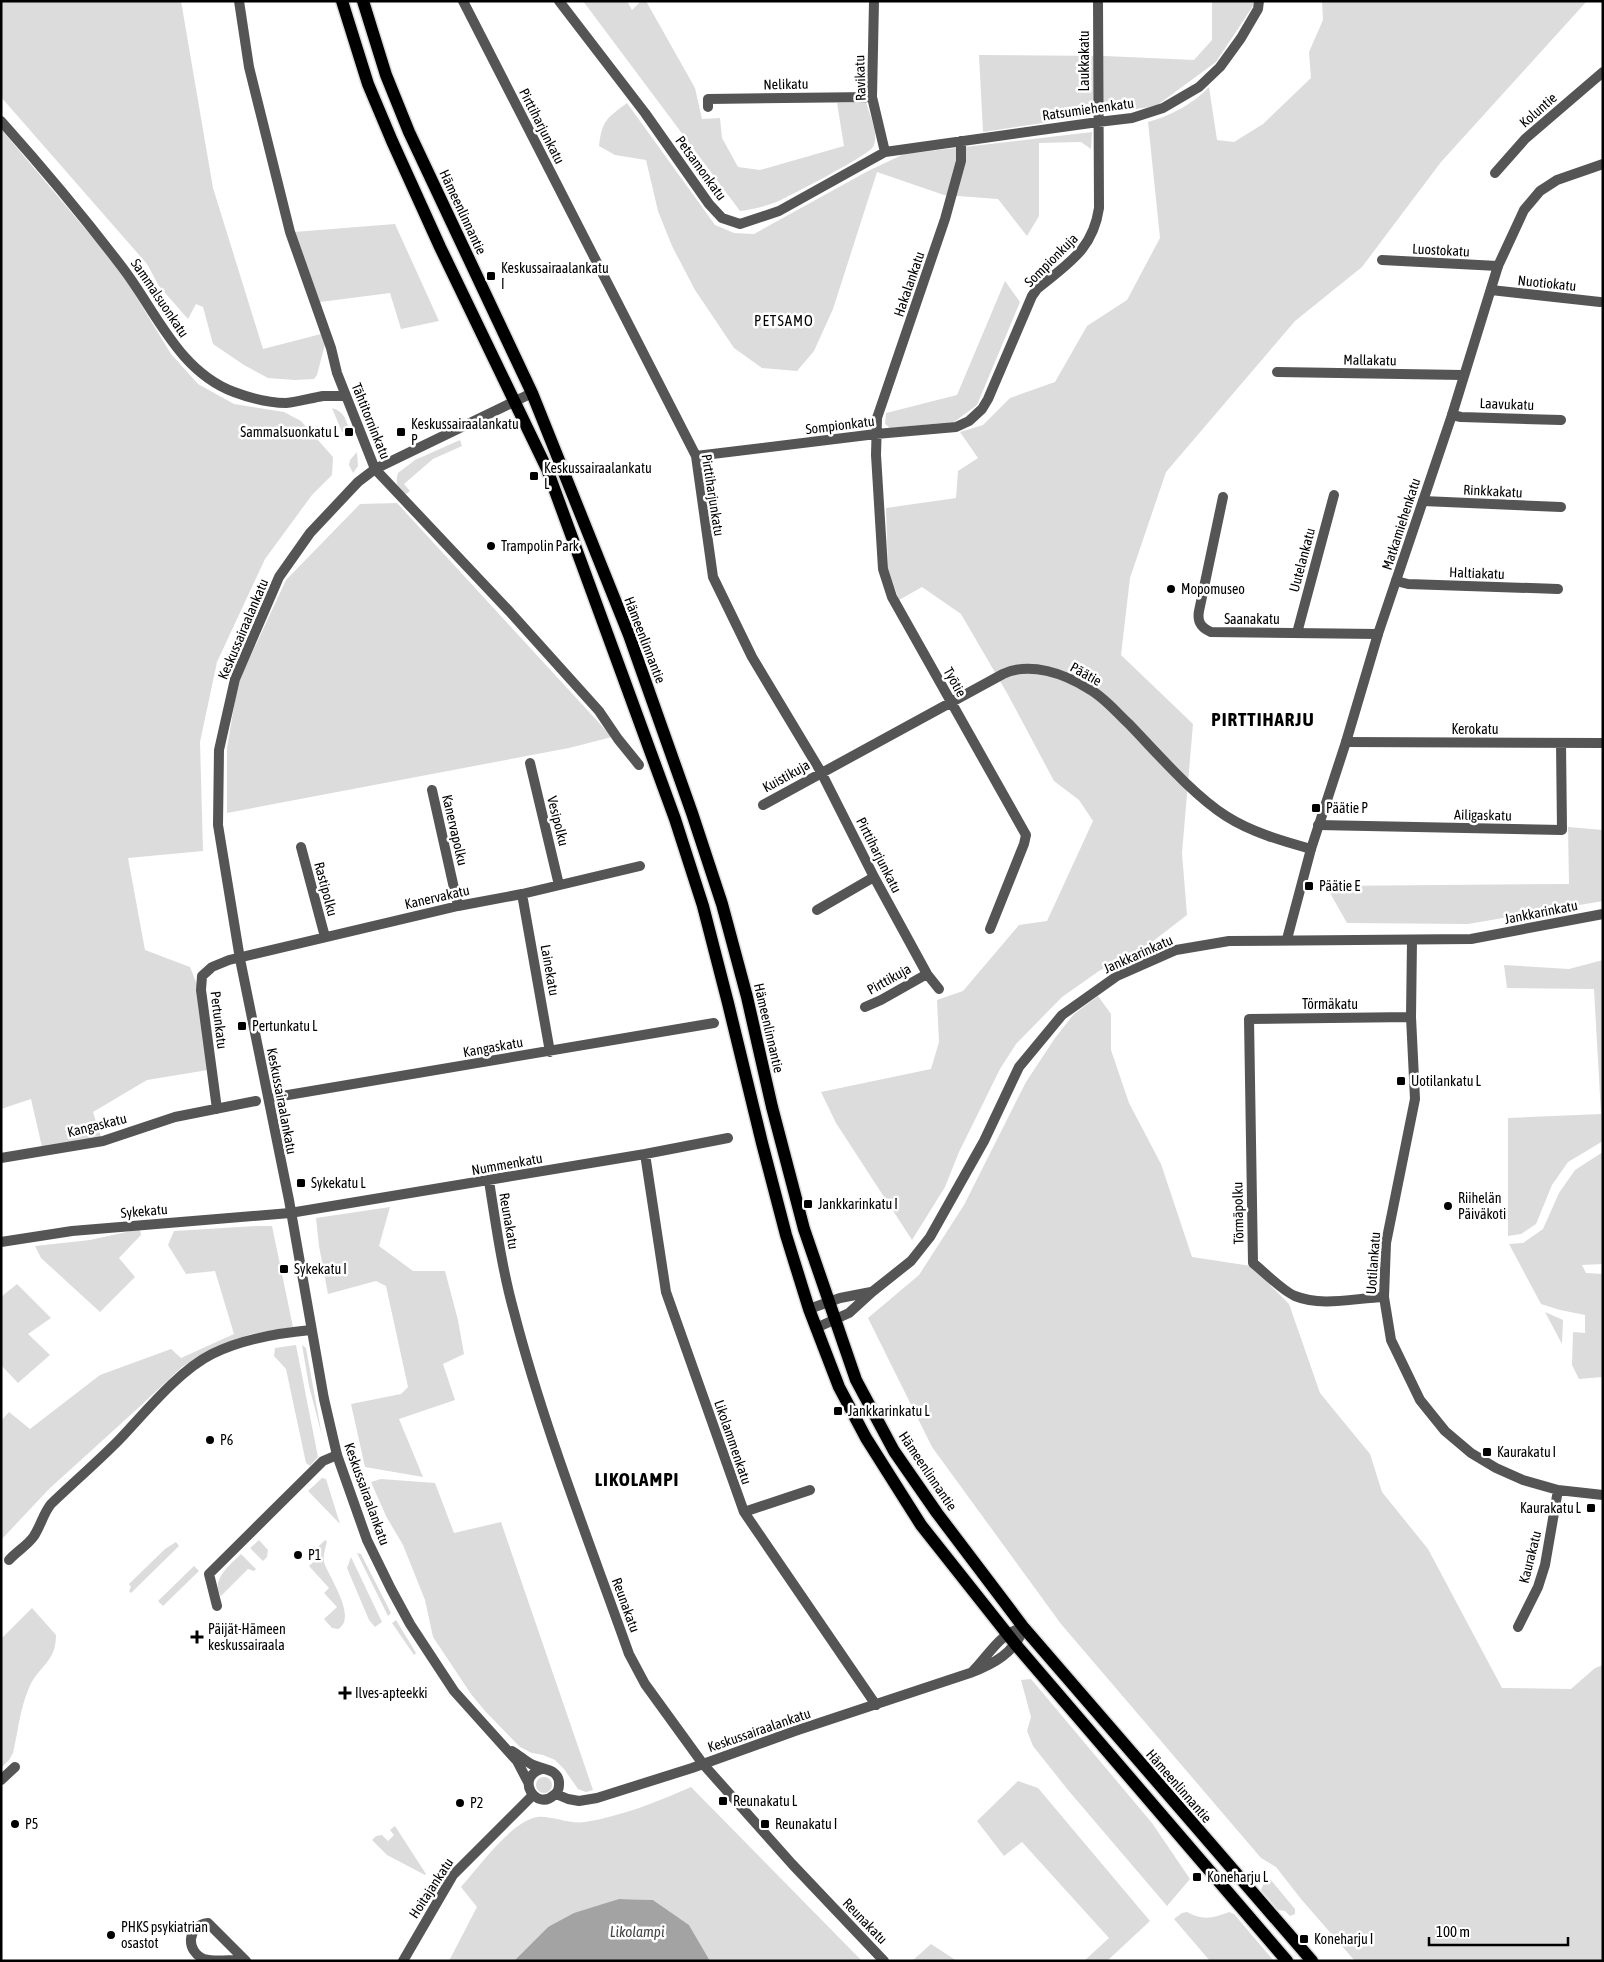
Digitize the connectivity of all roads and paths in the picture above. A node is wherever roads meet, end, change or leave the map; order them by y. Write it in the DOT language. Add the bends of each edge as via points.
graph roads {
  1 [pos="239,1"];
  2 [pos="342,1"];
  3 [pos="363,1"];
  4 [pos="463,1"];
  5 [pos="559,1"];
  6 [pos="874,1"];
  7 [pos="1098,1"];
  8 [pos="1259,1"];
  9 [pos="1603,72"];
  10 [pos="872,97"];
  11 [pos="708,107"];
  12 [pos="1,120"];
  13 [pos="1098,122"];
  14 [pos="988,138"];
  15 [pos="961,141"];
  16 [pos="885,152"];
  17 [pos="1603,164"];
  18 [pos="1495,173"];
  19 [pos="1382,260"];
  20 [pos="1498,266"];
  21 [pos="1491,290"];
  22 [pos="1600,302"];
  23 [pos="1277,372"];
  24 [pos="1463,375"];
  25 [pos="532,393"];
  26 [pos="346,396"];
  27 [pos="515,401"];
  28 [pos="982,409"];
  29 [pos="1452,415"];
  30 [pos="1561,420"];
  31 [pos="876,434"];
  32 [pos="696,456"];
  33 [pos="375,469"];
  34 [pos="1334,495"];
  35 [pos="1223,497"];
  36 [pos="1423,501"];
  37 [pos="1561,508"];
  38 [pos="1396,581"];
  39 [pos="1558,589"];
  40 [pos="1298,633"];
  41 [pos="1378,634"];
  42 [pos="950,702"];
  43 [pos="1346,742"];
  44 [pos="1561,743"];
  45 [pos="1603,743"];
  46 [pos="530,763"];
  47 [pos="639,765"];
  48 [pos="821,772"];
  49 [pos="432,790"];
  50 [pos="763,805"];
  51 [pos="1318,825"];
  52 [pos="301,848"];
  53 [pos="1311,849"];
  54 [pos="640,866"];
  55 [pos="874,877"];
  56 [pos="559,885"];
  57 [pos="522,894"];
  58 [pos="458,906"];
  59 [pos="817,910"];
  60 [pos="1603,914"];
  61 [pos="990,929"];
  62 [pos="325,937"];
  63 [pos="1287,939"];
  64 [pos="1412,940"];
  65 [pos="240,959"];
  66 [pos="927,974"];
  67 [pos="939,989"];
  68 [pos="865,1008"];
  69 [pos="1411,1018"];
  70 [pos="1249,1019"];
  71 [pos="714,1023"];
  72 [pos="550,1052"];
  73 [pos="276,1097"];
  74 [pos="256,1101"];
  75 [pos="217,1108"];
  76 [pos="728,1138"];
  77 [pos="645,1154"];
  78 [pos="1,1158"];
  79 [pos="489,1181"];
  80 [pos="290,1213"];
  81 [pos="1,1242"];
  82 [pos="872,1292"];
  83 [pos="1384,1297"];
  84 [pos="829,1303"];
  85 [pos="809,1309"];
  86 [pos="835,1321"];
  87 [pos="816,1328"];
  88 [pos="311,1330"];
  89 [pos="337,1456"];
  90 [pos="810,1490"];
  91 [pos="1558,1490"];
  92 [pos="1603,1495"];
  93 [pos="744,1512"];
  94 [pos="11,1562"];
  95 [pos="217,1606"];
  96 [pos="1518,1627"];
  97 [pos="1024,1628"];
  98 [pos="1007,1634"];
  99 [pos="1016,1645"];
  100 [pos="970,1674"];
  101 [pos="876,1704"];
  102 [pos="502,1743"];
  103 [pos="703,1764"];
  104 [pos="15,1767"];
  105 [pos="542,1769"];
  106 [pos="1,1780"];
  107 [pos="528,1782"];
  108 [pos="556,1794"];
  109 [pos="533,1795"];
  110 [pos="245,1960"];
  111 [pos="403,1961"];
  112 [pos="884,1961"];
  113 [pos="1287,1961"];
  114 [pos="1312,1961"];
  1 -- 26 [label="street, Tähtitorninkatu" via="249,67 279,192"];
  2 -- 27 [label="main road" via="368,84 392,142"];
  3 -- 25 [label="main road, Hämeenlinnantie" via="386,75 409,132"];
  4 -- 32 [label="street, Pirttiharjunkatu"];
  5 -- 16 [label="street, Petsamonkatu" via="722,218 740,224 779,211"];
  6 -- 10 [label="street, Ravikatu"];
  7 -- 13 [label="street, Laukkakatu"];
  8 -- 13 [label="street, Ratsumiehenkatu" via="1258,9 1226,60 1199,87 1164,108 1132,118"];
  9 -- 18 [label="street, Koluntie" via="1525,139"];
  10 -- 11 [label="street, Nelikatu" via="708,99"];
  10 -- 16 [label="street, Ravikatu"];
  12 -- 26 [label="street, Sammalsuonkatu" via="124,268 196,370 233,392 256,399 286,403 324,396"];
  13 -- 14 [label="street, Ratsumiehenkatu"];
  13 -- 28 [label="street, Sompionkuja" via="1097,225 1080,253 1032,296"];
  14 -- 15 [label="street, Petsamonkatu"];
  15 -- 16 [label="street, Petsamonkatu"];
  15 -- 31 [label="street, Hakalankatu" via="961,161 945,219 878,418"];
  17 -- 20 [label="street, Matkamiehenkatu" via="1557,180 1540,191 1524,210"];
  19 -- 20 [label="street, Luostokatu"];
  20 -- 21 [label="street, Matkamiehenkatu"];
  21 -- 22 [label="street, Nuotiokatu"];
  21 -- 24 [label="street, Matkamiehenkatu"];
  23 -- 24 [label="street, Mallakatu"];
  24 -- 29 [label="street, Matkamiehenkatu"];
  25 -- 27 [label="street, Keskussairaalankatu"];
  25 -- 84 [label="main road, Hämeenlinnantie" via="629,635 722,904 804,1229"];
  26 -- 33 [label="street, Tähtitorninkatu"];
  27 -- 33 [label="street, Keskussairaalankatu"];
  27 -- 85 [label="main road" via="547,469 675,819 703,906 764,1152"];
  28 -- 31 [label="street, Sompionkatu" via="969,421 956,426"];
  29 -- 30 [label="street, Laavukatu"];
  29 -- 36 [label="street, Matkamiehenkatu"];
  31 -- 32 [label="street, Sompionkatu"];
  31 -- 42 [label="street, Työtie" via="882,569 892,597"];
  32 -- 48 [label="street, Pirttiharjunkatu" via="713,578 752,657"];
  33 -- 47 [label="street, Tähtitorninkatu" via="600,711"];
  33 -- 65 [label="street, Keskussairaalankatu" via="347,493 310,533 279,577 234,679 218,750 218,825"];
  34 -- 40 [label="street, Uutelankatu"];
  35 -- 40 [label="street, Saanakatu" via="1198,611 1200,625 1211,632"];
  36 -- 37 [label="street, Rinkkakatu"];
  36 -- 38 [label="street, Matkamiehenkatu"];
  38 -- 39 [label="street, Haltiakatu"];
  38 -- 41 [label="street, Matkamiehenkatu"];
  40 -- 41 [label="street, Saanakatu"];
  41 -- 43 [label="street, Matkamiehenkatu"];
  42 -- 48 [label="street, Päätie"];
  42 -- 53 [label="street, Päätie" via="1011,670 1034,669 1060,674 1090,689 1106,702 1177,774 1226,815 1256,830"];
  42 -- 61 [label="street, Työtie" via="1026,835"];
  43 -- 44 [label="street, Kerokatu"];
  43 -- 51 [label="street, Matkamiehenkatu"];
  44 -- 45 [label="street, Kerokatu"];
  44 -- 51 [label="street, Ailigaskatu" via="1562,830"];
  46 -- 56 [label="street, Vesipolku"];
  48 -- 50 [label="street, Kuistikuja"];
  48 -- 55 [label="street, Pirttiharjunkatu"];
  49 -- 58 [label="street, Kanervapolku"];
  51 -- 53 [label="street, Matkamiehenkatu"];
  52 -- 62 [label="street, Rastipolku"];
  53 -- 63 [label="street, Matkamiehenkatu"];
  54 -- 56 [label="street, Kanervakatu"];
  55 -- 59 [label="street"];
  55 -- 66 [label="street, Pirttiharjunkatu"];
  56 -- 57 [label="street, Kanervakatu"];
  57 -- 58 [label="street, Kanervakatu"];
  57 -- 72 [label="street, Lainekatu"];
  58 -- 62 [label="street, Kanervakatu"];
  60 -- 64 [label="street, Jankkarinkatu" via="1471,939"];
  62 -- 65 [label="street, Kanervakatu"];
  63 -- 64 [label="street, Jankkarinkatu"];
  63 -- 82 [label="street, Jankkarinkatu" via="1229,941 1176,950 1117,976 1062,1015 1019,1068 984,1140 930,1237 912,1261"];
  64 -- 69 [label="street, Uotilankatu"];
  65 -- 75 [label="street, Pertunkatu" via="212,967 202,976 201,990"];
  65 -- 80 [label="street, Keskussairaalankatu"];
  66 -- 67 [label="street, Pirttiharjunkatu"];
  66 -- 68 [label="street, Pirttikuja"];
  69 -- 70 [label="street, Törmäkatu"];
  69 -- 83 [label="street, Uotilankatu" via="1415,1099 1386,1243"];
  70 -- 83 [label="street, Törmäpolku" via="1253,1263 1294,1296 1332,1301"];
  71 -- 72 [label="street, Kangaskatu"];
  72 -- 73 [label="street, Kangaskatu"];
  74 -- 75 [label="street, Kangaskatu"];
  75 -- 78 [label="street, Kangaskatu" via="175,1117 103,1141"];
  76 -- 77 [label="street, Nummenkatu"];
  77 -- 79 [label="street, Nummenkatu"];
  77 -- 93 [label="street, Likolammenkatu" via="666,1292"];
  79 -- 80 [label="street, Nummenkatu"];
  79 -- 103 [label="street, Reunakatu" via="513,1311 533,1378 629,1654 646,1684"];
  80 -- 81 [label="street, Sykekatu" via="72,1231"];
  80 -- 88 [label="street, Keskussairaalankatu"];
  82 -- 84 [label="street, Jankkarinkatu"];
  82 -- 86 [label="street, Jankkarinkatu"];
  83 -- 91 [label="street, Uotilankatu" via="1391,1340 1405,1372 1420,1400 1445,1431 1471,1453 1496,1468"];
  84 -- 85 [label="street, Jankkarinkatu"];
  84 -- 86 [label="main road, Hämeenlinnantie"];
  85 -- 87 [label="main road"];
  86 -- 87 [label="street, Jankkarinkatu"];
  86 -- 97 [label="main road, Hämeenlinnantie" via="856,1380 894,1451"];
  87 -- 98 [label="main road" via="839,1387 866,1438 921,1525"];
  88 -- 89 [label="street, Keskussairaalankatu"];
  88 -- 94 [label="street" via="248,1341 212,1354 182,1375 104,1456 51,1504 34,1536 23,1549 17,1550"];
  89 -- 95 [label="street" via="323,1461 209,1574"];
  89 -- 102 [label="street, Keskussairaalankatu" via="367,1540 410,1624 454,1691"];
  90 -- 93 [label="street"];
  91 -- 92 [label="street, Uotilankatu"];
  91 -- 96 [label="street, Kaurakatu" via="1545,1565"];
  93 -- 101 [label="street, Likolammenkatu"];
  97 -- 98 [label="street, Keskussairaalankatu"];
  97 -- 99 [label="street, Keskussairaalankatu"];
  97 -- 114 [label="main road, Hämeenlinnantie"];
  98 -- 99 [label="main road"];
  98 -- 100 [label="street, Keskussairaalankatu"];
  99 -- 100 [label="street, Keskussairaalankatu" via="991,1665"];
  99 -- 113 [label="main road"];
  100 -- 101 [label="street, Keskussairaalankatu"];
  101 -- 103 [label="street, Keskussairaalankatu"];
  102 -- 105 [label="street"];
  102 -- 107 [label="street, Keskussairaalankatu"];
  103 -- 108 [label="street, Keskussairaalankatu" via="597,1798 579,1801"];
  103 -- 112 [label="street, Reunakatu"];
  104 -- 106 [label="street"];
  105 -- 107 [label="street" via="533,1773"];
  105 -- 108 [label="street" via="556,1774 559,1784"];
  107 -- 109 [label="street"];
  108 -- 109 [label="street" via="542,1800"];
  109 -- 111 [label="street, Hoitajankatu" via="453,1875"];
  110 -- 110 [label="street" via="208,1923 199,1925 192,1932 190,1942 202,1958"];
}
